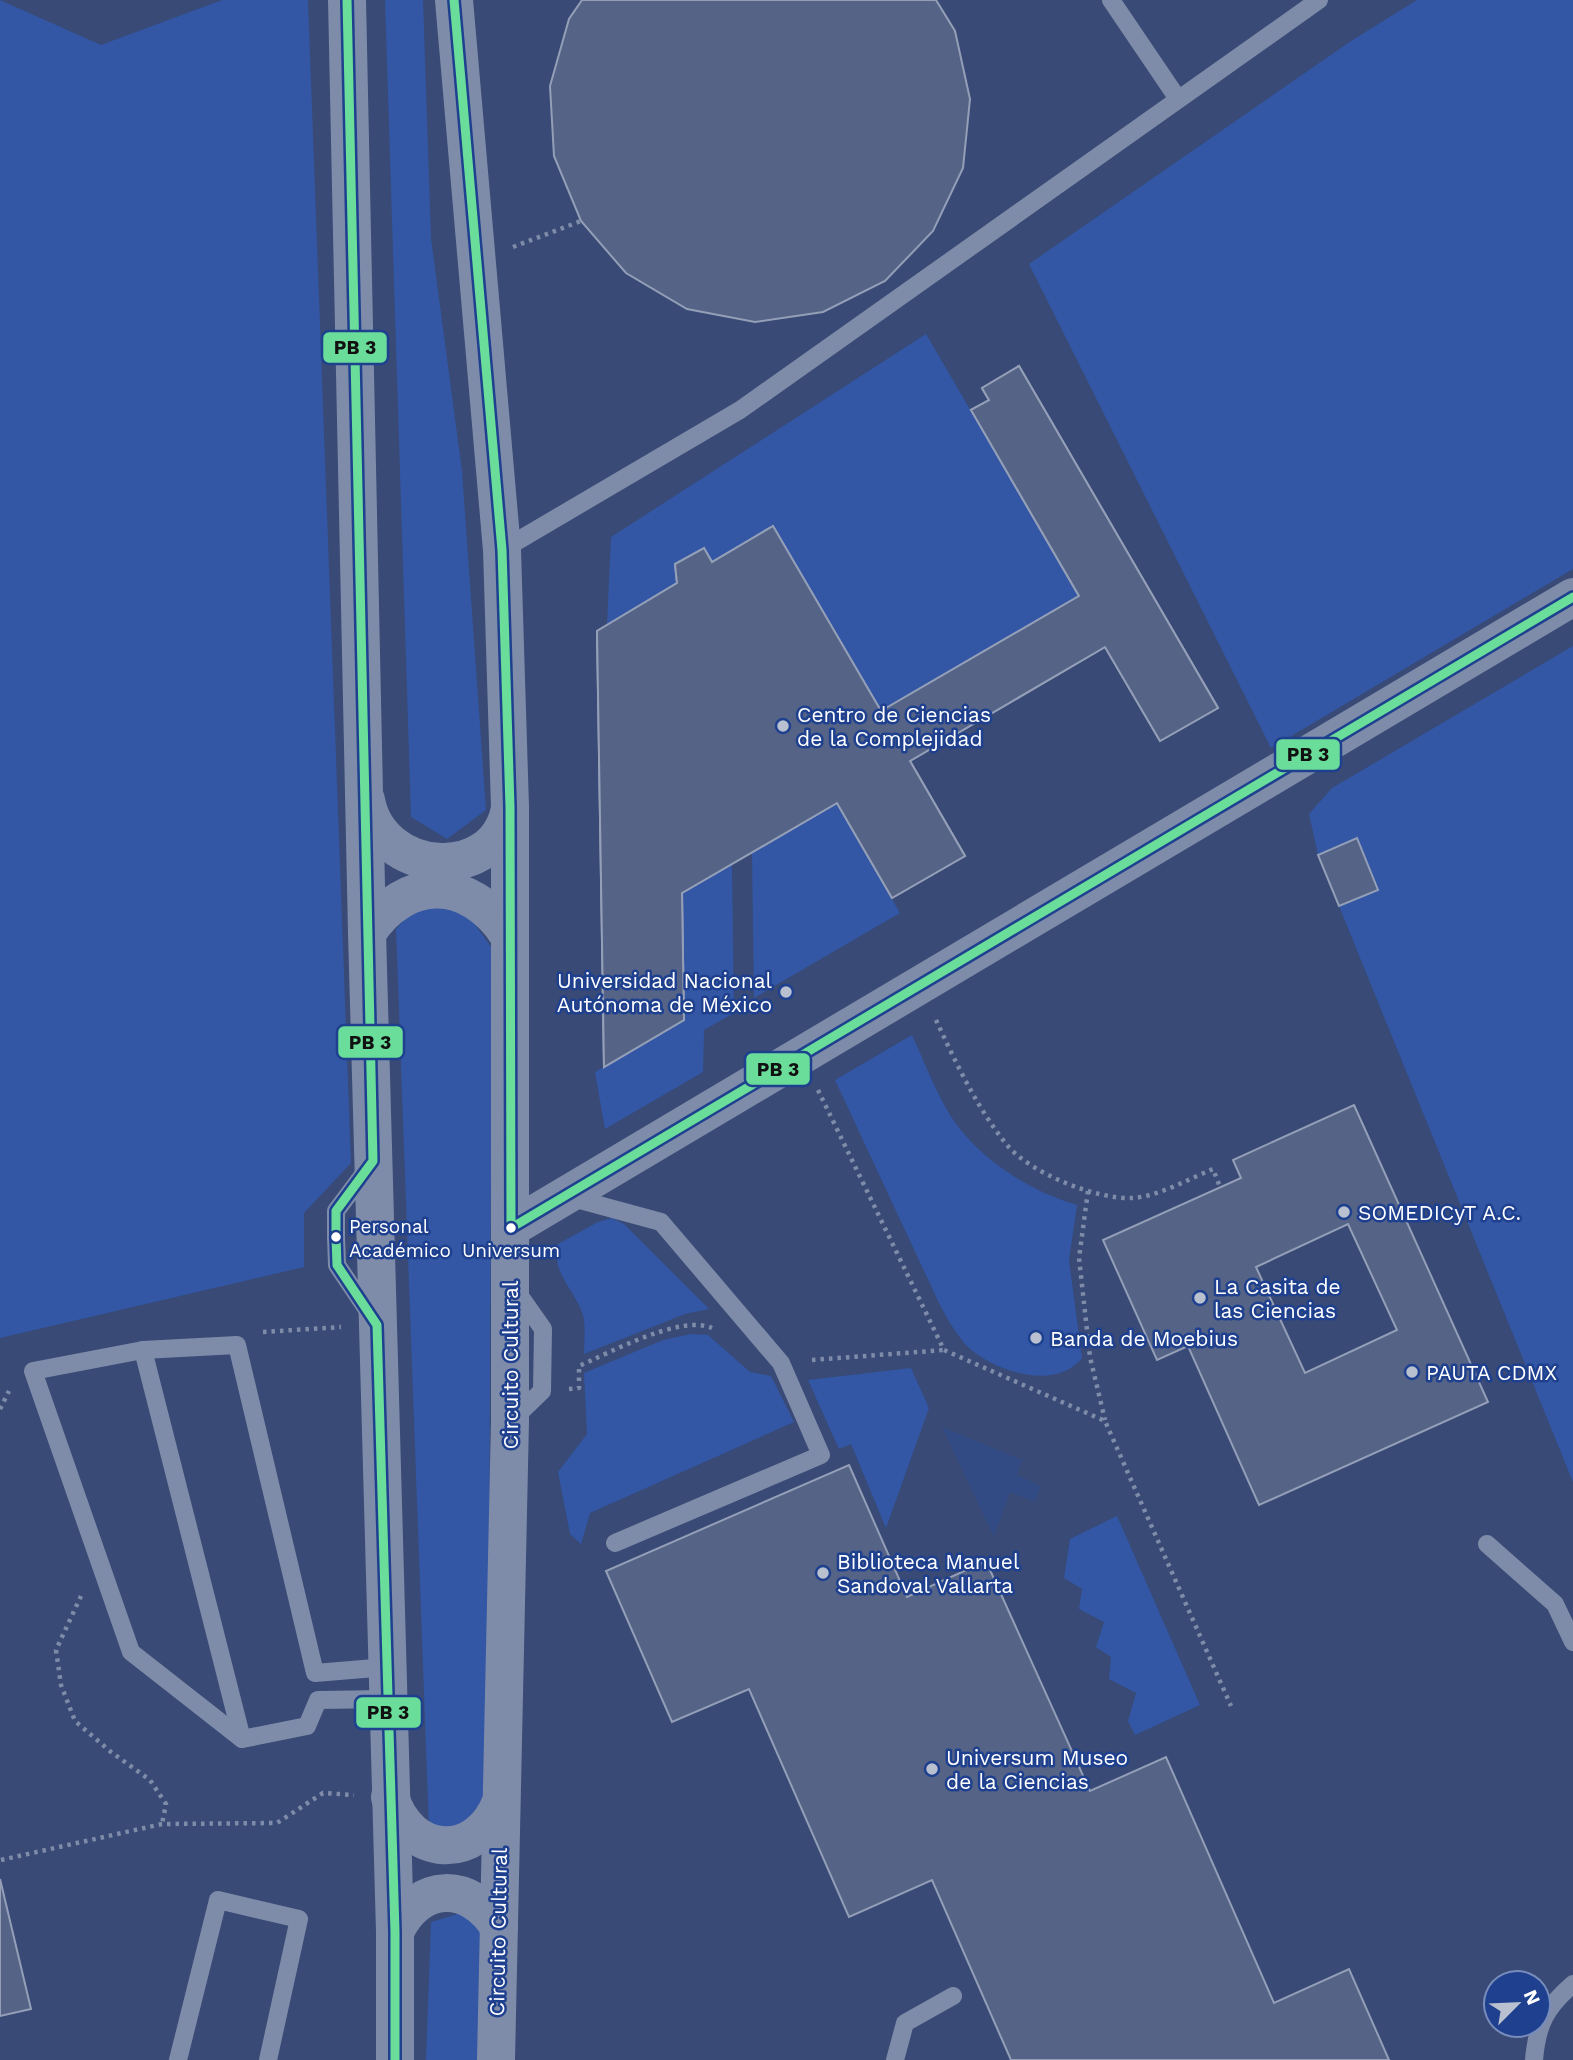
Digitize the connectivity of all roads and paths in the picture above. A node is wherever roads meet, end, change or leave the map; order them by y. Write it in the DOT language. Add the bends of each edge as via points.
graph roads {
  1 [pos="348,0"];
  2 [pos="454,0"];
  3 [pos="1111,0"];
  4 [pos="1319,0"];
  5 [pos="1178,99"];
  6 [pos="581,221"];
  7 [pos="477,261"];
  8 [pos="502,550"];
  9 [pos="1573,597"];
  10 [pos="365,784"];
  11 [pos="510,807"];
  12 [pos="367,933"];
  13 [pos="508,934"];
  14 [pos="921,987"];
  15 [pos="802,1058"];
  16 [pos="1220,1187"];
  17 [pos="1088,1191"];
  18 [pos="568,1196"];
  19 [pos="512,1228"];
  20 [pos="510,1282"];
  21 [pos="719,1332"];
  22 [pos="143,1350"];
  23 [pos="944,1350"];
  24 [pos="781,1363"];
  25 [pos="541,1391"];
  26 [pos="510,1421"];
  27 [pos="1105,1421"];
  28 [pos="615,1543"];
  29 [pos="1488,1544"];
  30 [pos="1573,1642"];
  31 [pos="387,1683"];
  32 [pos="1231,1706"];
  33 [pos="243,1739"];
  34 [pos="390,1797"];
  35 [pos="501,1802"];
  36 [pos="1,1860"];
  37 [pos="499,1927"];
  38 [pos="395,1932"];
  39 [pos="1573,1983"];
  40 [pos="953,1996"];
  41 [pos="178,2060"];
  42 [pos="268,2060"];
  43 [pos="395,2060"];
  44 [pos="496,2060"];
  45 [pos="895,2060"];
  46 [pos="1534,2060"];
  1 -- 10 [label="street"];
  2 -- 7 [label="street, Circuito Cultural"];
  3 -- 5 [label="lane"];
  4 -- 5 [label="lane"];
  5 -- 8 [label="lane" via="740,410"];
  6 -- 7 [label="path"];
  7 -- 8 [label="street, Circuito Cultural"];
  8 -- 11 [label="street, Circuito Cultural"];
  9 -- 14 [label="street"];
  10 -- 11 [label="street" via="374,823 402,852 421,860 440,863 479,853 507,824"];
  10 -- 12 [label="street"];
  11 -- 13 [label="street, Circuito Cultural"];
  12 -- 13 [label="street" via="392,904 409,895 447,889 483,904"];
  12 -- 31 [label="street"];
  13 -- 19 [label="street, Circuito Cultural"];
  14 -- 15 [label="street"];
  14 -- 17 [label="path" via="952,1055 1009,1147 1052,1177"];
  15 -- 18 [label="street"];
  15 -- 23 [label="path"];
  16 -- 17 [label="path" via="1213,1169 1133,1198"];
  17 -- 27 [label="path" via="1079,1258 1090,1357"];
  18 -- 19 [label="street"];
  18 -- 24 [label="lane" via="661,1222"];
  19 -- 20 [label="street, Circuito Cultural"];
  20 -- 25 [label="lane" via="543,1329"];
  20 -- 26 [label="street, Circuito Cultural"];
  21 -- 25 [label="path" via="708,1326 663,1331 579,1366 579,1388"];
  22 -- 31 [label="lane" via="237,1345 315,1673"];
  22 -- 33 [label="lane"];
  22 -- 33 [label="lane" via="33,1371 131,1652"];
  23 -- 24 [label="path"];
  23 -- 27 [label="path"];
  24 -- 28 [label="lane" via="821,1455"];
  25 -- 26 [label="lane"];
  26 -- 35 [label="street, Circuito Cultural"];
  27 -- 32 [label="path"];
  29 -- 30 [label="lane" via="1555,1604"];
  31 -- 33 [label="lane" via="317,1700 307,1726"];
  31 -- 34 [label="street"];
  34 -- 35 [label="street" via="404,1827 433,1844 450,1845 488,1827"];
  34 -- 36 [label="path" via="323,1793 277,1823 162,1824"];
  34 -- 38 [label="street"];
  35 -- 37 [label="street, Circuito Cultural"];
  37 -- 38 [label="street" via="479,1903 449,1892 421,1899"];
  37 -- 44 [label="street, Circuito Cultural"];
  38 -- 43 [label="street"];
  39 -- 46 [label="lane" via="1552,2002 1536,2035"];
  40 -- 45 [label="lane" via="905,2023"];
  41 -- 42 [label="lane" via="218,1900 299,1919"];
}
